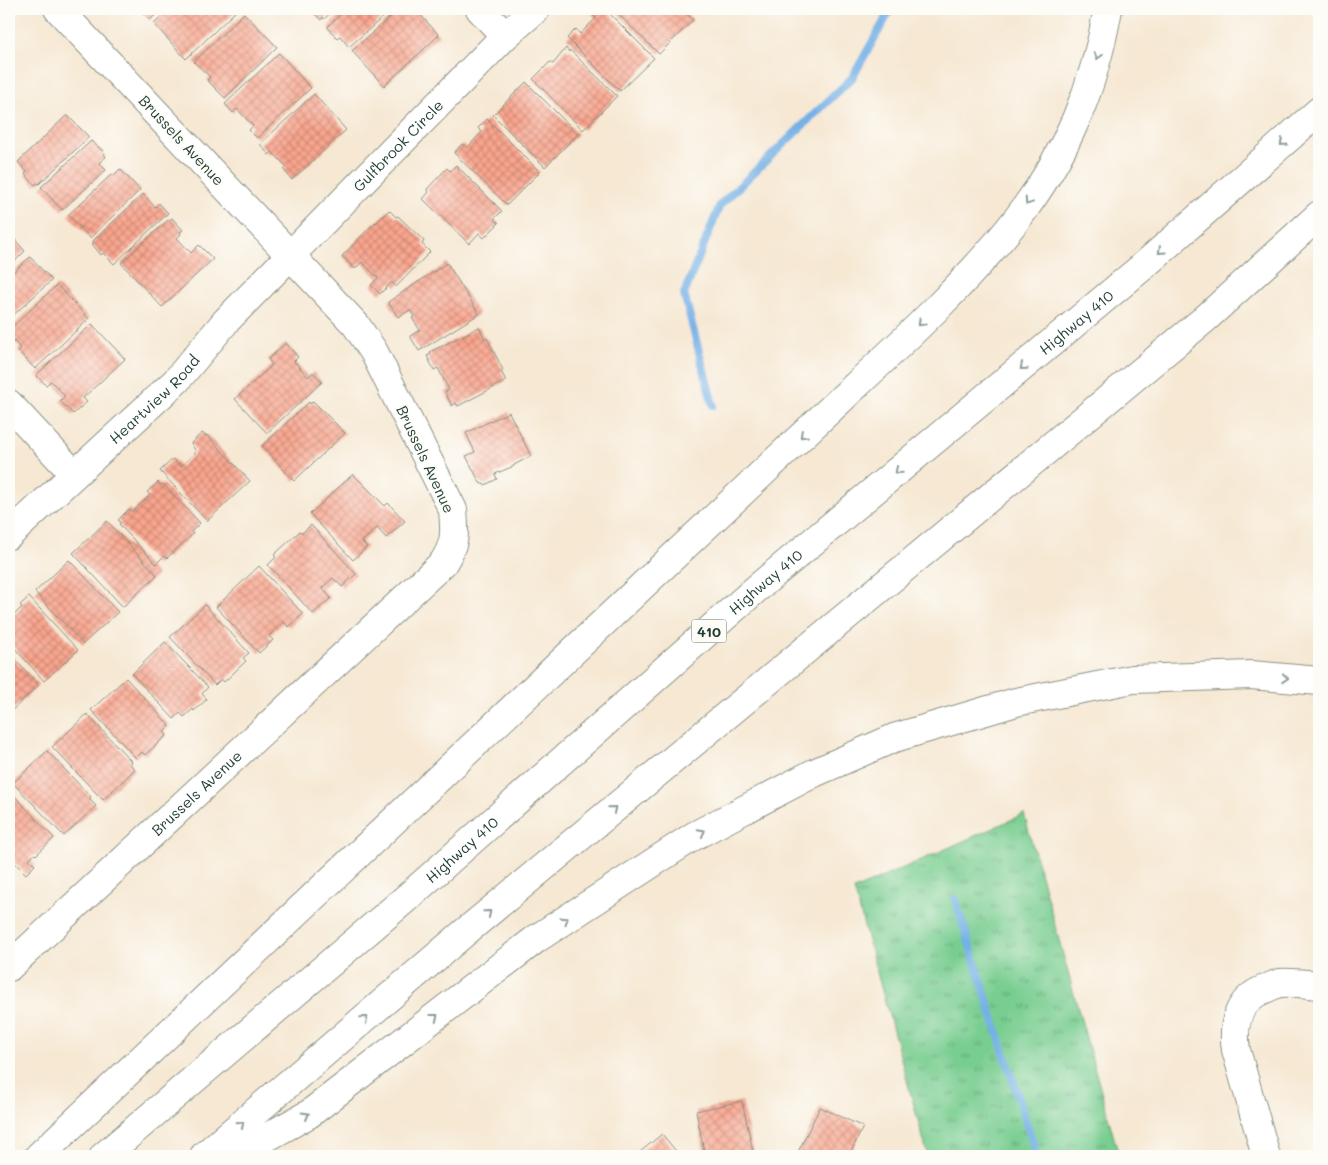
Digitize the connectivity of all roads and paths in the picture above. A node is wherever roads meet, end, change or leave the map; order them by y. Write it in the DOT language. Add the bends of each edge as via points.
graph roads {
  1 [pos="58,9"];
  2 [pos="480,9"];
  3 [pos="536,9"];
  4 [pos="1108,9"];
  5 [pos="506,36"];
  6 [pos="1319,111"];
  7 [pos="1319,214"];
  8 [pos="292,256"];
  9 [pos="9,404"];
  10 [pos="74,474"];
  11 [pos="9,535"];
  12 [pos="1319,681"];
  13 [pos="9,967"];
  14 [pos="1319,985"];
  15 [pos="39,1156"];
  16 [pos="104,1156"];
  17 [pos="204,1156"];
  18 [pos="232,1156"];
  19 [pos="1266,1156"];
  1 -- 8 [label="main road, Brussels Avenue"];
  2 -- 5 [label="main road"];
  3 -- 5 [label="main road, Gulfbrook Circle"];
  4 -- 15 [label="main road, one-way" via="1088,89 1076,123 1055,164 1018,218 962,282 892,352"];
  5 -- 8 [label="main road, Gulfbrook Circle"];
  6 -- 16 [label="main road, Highway 410 / 410, one-way" via="1141,268 756,589 410,895"];
  17 -- 7 [label="main road, one-way" via="464,934 1206,318"];
  8 -- 10 [label="main road, Heartview Road" via="226,321 176,381"];
  8 -- 13 [label="main road, Brussels Avenue" via="356,326 374,352 453,510 455,534 451,550 443,563"];
  9 -- 10 [label="main road"];
  10 -- 11 [label="main road, Heartview Road"];
  18 -- 12 [label="main road, one-way" via="310,1114 536,939 694,836 814,773 894,738 1016,702 1133,679 1251,675"];
  14 -- 19 [label="main road" via="1279,984 1259,991 1240,1009 1235,1024 1236,1050"];
}
